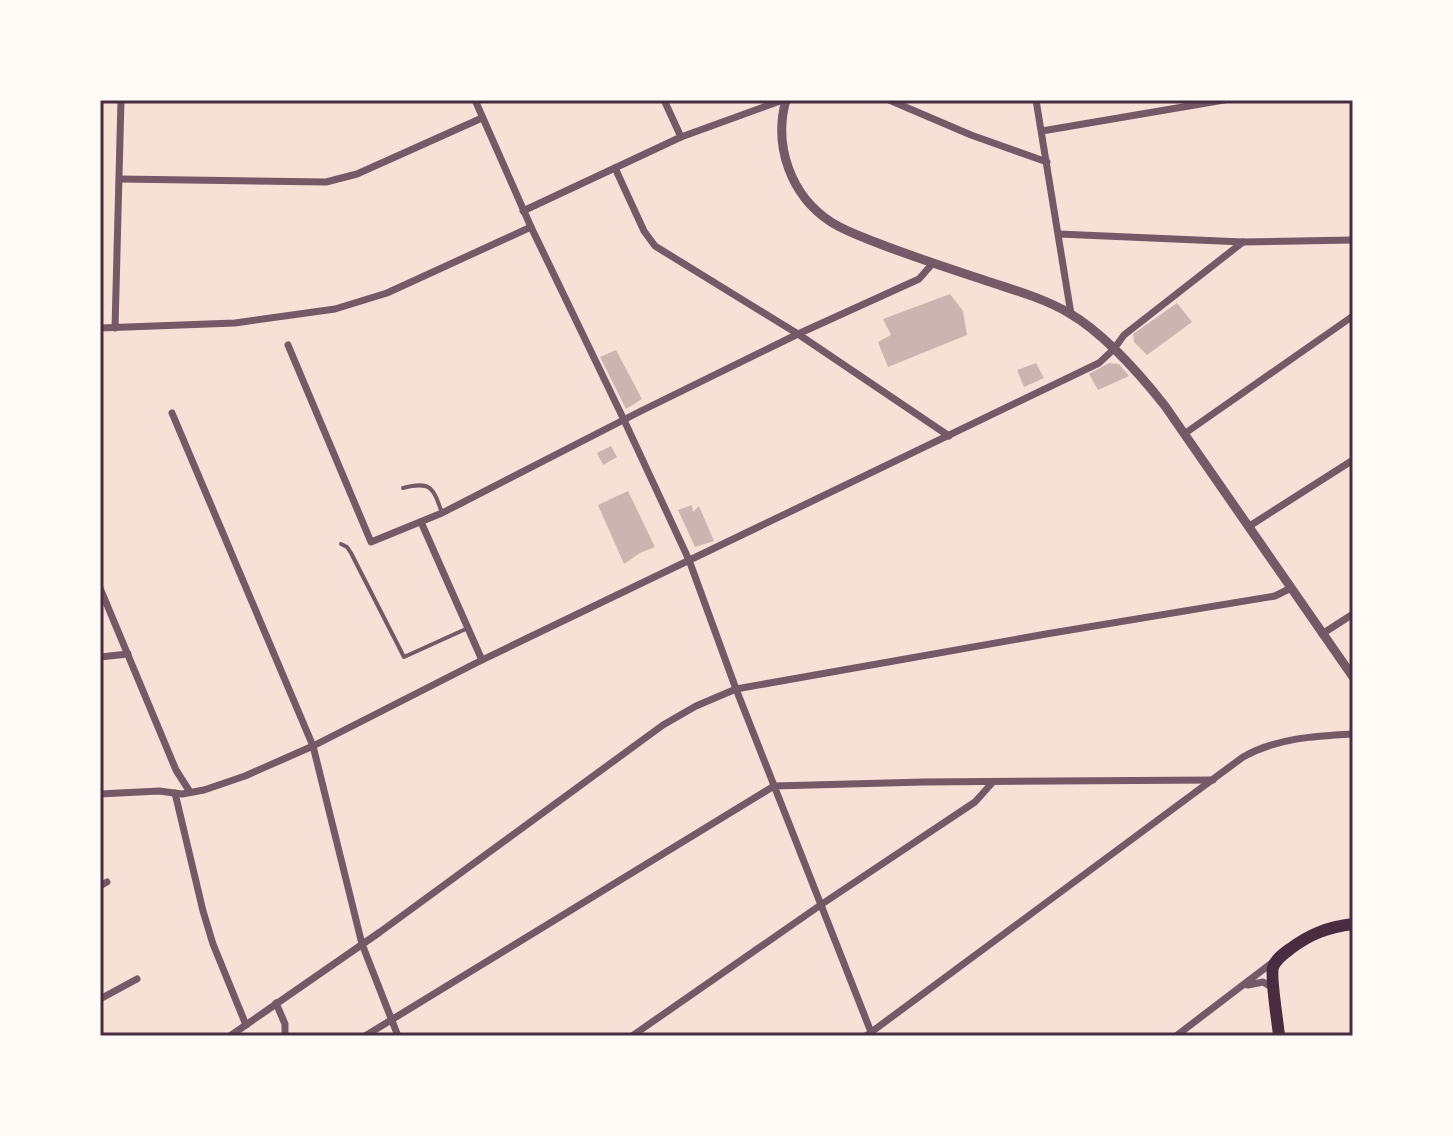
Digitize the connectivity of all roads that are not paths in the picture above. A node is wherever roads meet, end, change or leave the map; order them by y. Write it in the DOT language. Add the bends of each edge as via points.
graph roads {
  1 [pos="121,100"];
  2 [pos="475,100"];
  3 [pos="664,100"];
  4 [pos="785,100"];
  5 [pos="889,100"];
  6 [pos="1036,100"];
  7 [pos="1224,100"];
  8 [pos="482,118"];
  9 [pos="1042,131"];
  10 [pos="681,137"];
  11 [pos="1047,162"];
  12 [pos="615,168"];
  13 [pos="120,179"];
  14 [pos="523,211"];
  15 [pos="531,227"];
  16 [pos="1059,234"];
  17 [pos="1353,240"];
  18 [pos="1243,242"];
  19 [pos="933,263"];
  20 [pos="1071,314"];
  21 [pos="1353,316"];
  22 [pos="100,328"];
  23 [pos="115,328"];
  24 [pos="798,334"];
  25 [pos="288,345"];
  26 [pos="1114,349"];
  27 [pos="172,413"];
  28 [pos="624,420"];
  29 [pos="1184,434"];
  30 [pos="949,436"];
  31 [pos="1353,460"];
  32 [pos="403,488"];
  33 [pos="442,513"];
  34 [pos="421,522"];
  35 [pos="1248,527"];
  36 [pos="341,544"];
  37 [pos="689,560"];
  38 [pos="100,588"];
  39 [pos="1291,588"];
  40 [pos="1353,614"];
  41 [pos="468,628"];
  42 [pos="1322,634"];
  43 [pos="128,654"];
  44 [pos="100,657"];
  45 [pos="482,660"];
  46 [pos="1353,677"];
  47 [pos="736,689"];
  48 [pos="1353,734"];
  49 [pos="313,746"];
  50 [pos="1213,780"];
  51 [pos="992,783"];
  52 [pos="774,786"];
  53 [pos="190,792"];
  54 [pos="175,793"];
  55 [pos="100,794"];
  56 [pos="822,904"];
  57 [pos="1353,924"];
  58 [pos="362,944"];
  59 [pos="1278,958"];
  60 [pos="137,979"];
  61 [pos="1242,987"];
  62 [pos="1274,990"];
  63 [pos="100,999"];
  64 [pos="276,1003"];
  65 [pos="391,1020"];
  66 [pos="246,1025"];
  67 [pos="869,1034"];
  68 [pos="230,1036"];
  69 [pos="285,1036"];
  70 [pos="365,1036"];
  71 [pos="398,1036"];
  72 [pos="632,1036"];
  73 [pos="1176,1036"];
  74 [pos="1279,1036"];
  1 -- 13 [label="street"];
  2 -- 8 [label="street"];
  3 -- 10 [label="street"];
  4 -- 10 [label="street"];
  4 -- 19 [label="street" via="782,144 787,166 811,205 850,232"];
  5 -- 11 [label="street"];
  6 -- 9 [label="street"];
  7 -- 9 [label="street"];
  8 -- 13 [label="street" via="341,180"];
  8 -- 14 [label="street"];
  9 -- 11 [label="street"];
  10 -- 12 [label="street"];
  11 -- 16 [label="street"];
  12 -- 14 [label="street"];
  12 -- 24 [label="street" via="655,246"];
  13 -- 23 [label="street"];
  14 -- 15 [label="street"];
  15 -- 23 [label="street" via="387,293 335,309 235,323"];
  15 -- 28 [label="street"];
  16 -- 18 [label="street"];
  16 -- 20 [label="street"];
  17 -- 18 [label="street"];
  18 -- 26 [label="street" via="1124,335"];
  19 -- 20 [label="street"];
  19 -- 24 [label="street" via="919,279"];
  20 -- 26 [label="street"];
  21 -- 29 [label="street"];
  22 -- 23 [label="street"];
  24 -- 28 [label="street"];
  24 -- 30 [label="street"];
  25 -- 34 [label="street" via="371,542"];
  26 -- 29 [label="street"];
  26 -- 30 [label="street" via="1099,363"];
  27 -- 49 [label="street"];
  28 -- 33 [label="street"];
  28 -- 37 [label="street"];
  29 -- 35 [label="street"];
  30 -- 37 [label="street"];
  31 -- 35 [label="street"];
  32 -- 33 [label="lane" via="427,485"];
  33 -- 34 [label="street"];
  34 -- 41 [label="street"];
  35 -- 39 [label="street"];
  36 -- 41 [label="lane" via="351,553 404,657"];
  37 -- 45 [label="street"];
  37 -- 47 [label="street"];
  38 -- 43 [label="street"];
  39 -- 42 [label="street"];
  39 -- 47 [label="street" via="1275,596"];
  40 -- 42 [label="street"];
  41 -- 45 [label="street"];
  42 -- 46 [label="street"];
  43 -- 44 [label="street"];
  43 -- 53 [label="street"];
  45 -- 49 [label="street"];
  47 -- 52 [label="street"];
  47 -- 58 [label="street" via="663,725"];
  48 -- 50 [label="street" via="1262,747"];
  49 -- 53 [label="street" via="223,785"];
  49 -- 58 [label="street"];
  50 -- 51 [label="street"];
  50 -- 67 [label="street"];
  51 -- 52 [label="street"];
  51 -- 56 [label="street" via="975,802"];
  52 -- 56 [label="street"];
  52 -- 65 [label="street"];
  53 -- 54 [label="street"];
  54 -- 55 [label="street"];
  54 -- 66 [label="street" via="206,922"];
  56 -- 67 [label="street"];
  56 -- 72 [label="street"];
  57 -- 59 [label="main road" via="1311,935"];
  58 -- 64 [label="street"];
  58 -- 65 [label="street"];
  59 -- 61 [label="street"];
  59 -- 62 [label="main road" via="1272,970"];
  60 -- 63 [label="street"];
  61 -- 62 [label="street" via="1263,982"];
  61 -- 73 [label="street"];
  62 -- 74 [label="main road"];
  64 -- 66 [label="street"];
  64 -- 69 [label="street"];
  65 -- 70 [label="street"];
  65 -- 71 [label="street"];
  66 -- 68 [label="street"];
}
